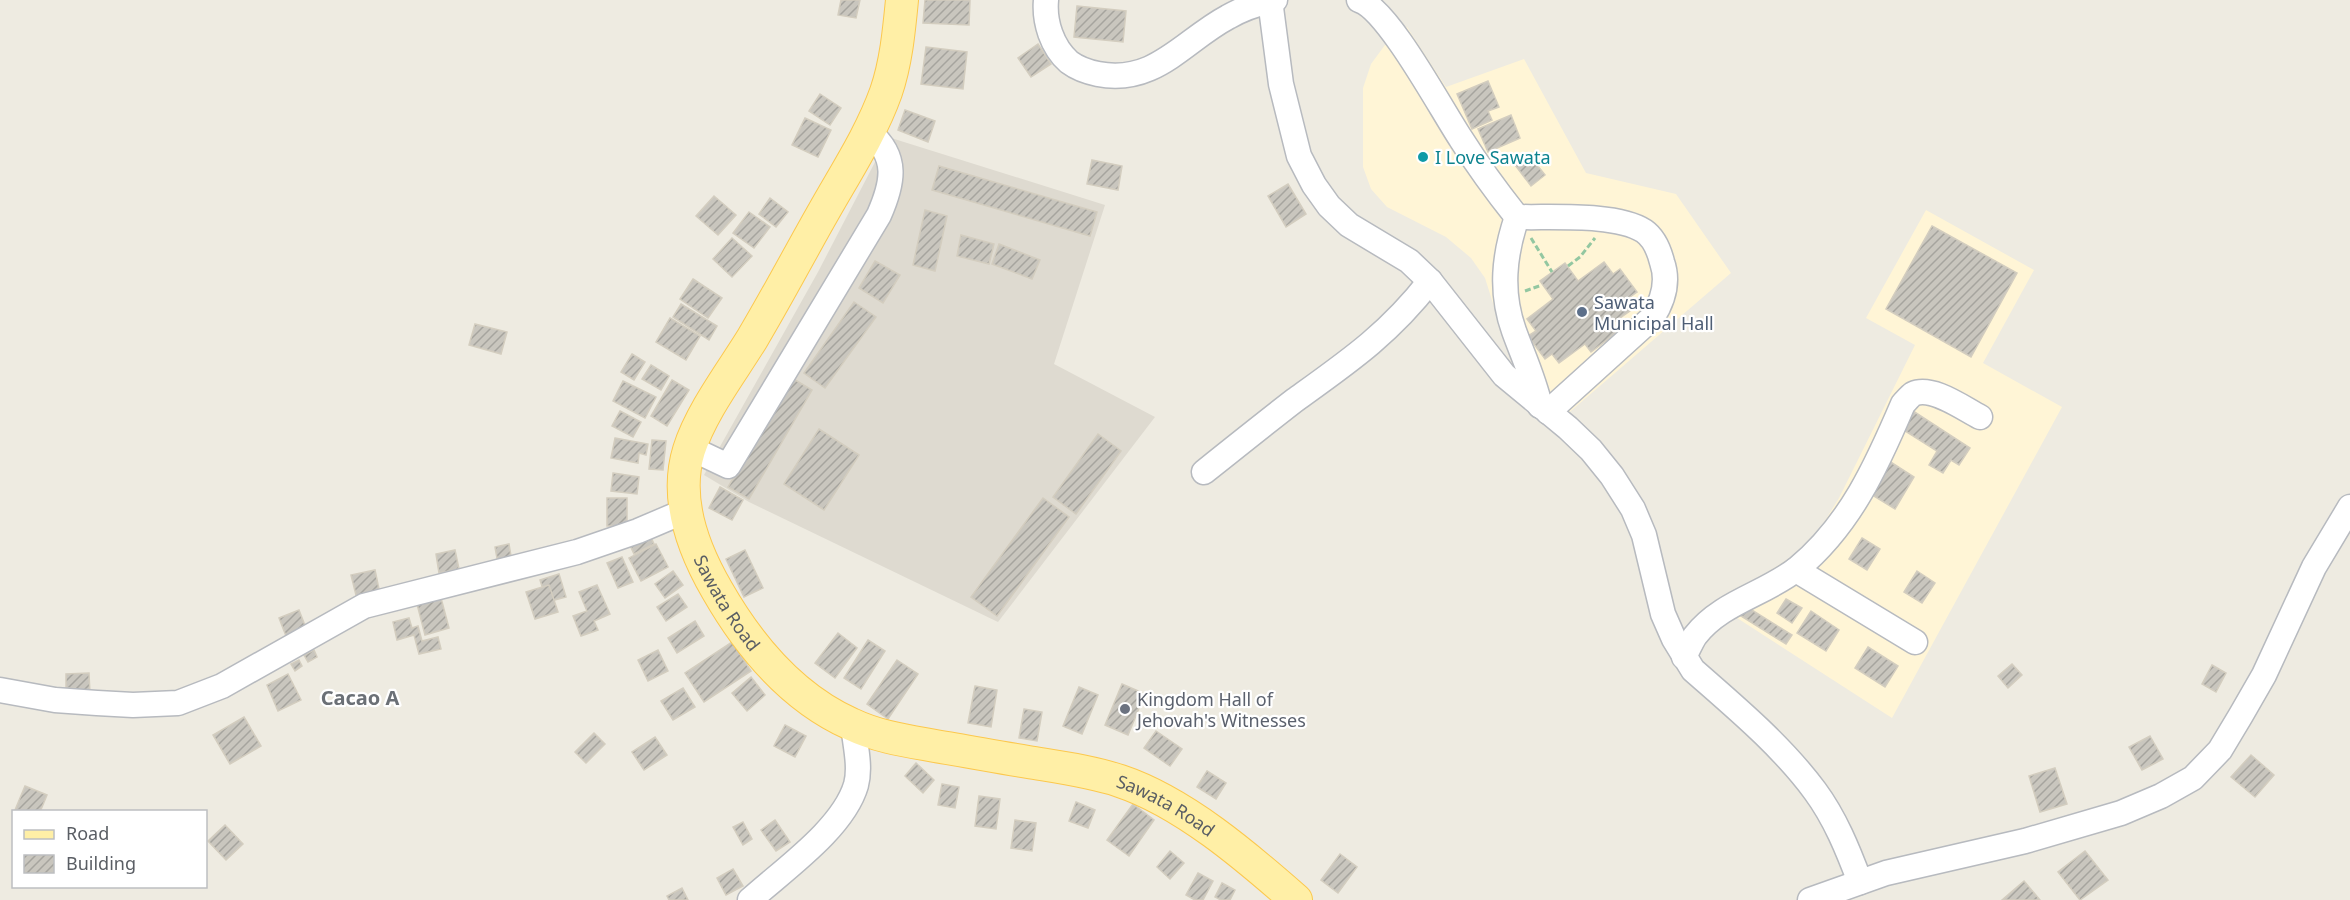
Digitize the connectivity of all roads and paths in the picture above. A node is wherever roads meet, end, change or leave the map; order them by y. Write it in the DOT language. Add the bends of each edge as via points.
graph roads {
  1 [pos="902,0"];
  2 [pos="1046,0"];
  3 [pos="1272,0"];
  4 [pos="1363,1"];
  5 [pos="869,132"];
  6 [pos="1517,217"];
  7 [pos="1604,219"];
  8 [pos="1568,267"];
  9 [pos="1552,272"];
  10 [pos="1430,281"];
  11 [pos="1544,409"];
  12 [pos="1980,417"];
  13 [pos="690,448"];
  14 [pos="1204,472"];
  15 [pos="2350,507"];
  16 [pos="685,512"];
  17 [pos="1796,570"];
  18 [pos="1915,642"];
  19 [pos="1684,657"];
  20 [pos="0,690"];
  21 [pos="853,725"];
  22 [pos="1860,882"];
  23 [pos="750,900"];
  24 [pos="1296,900"];
  25 [pos="1810,900"];
  1 -- 5 [label="main road, Sawata Road" via="897,46 886,90"];
  2 -- 3 [label="street" via="1047,25 1062,56 1082,69 1127,76 1164,62 1228,17"];
  3 -- 10 [label="street" via="1283,94 1299,156 1314,185 1349,225 1408,261"];
  4 -- 6 [label="street" via="1390,27 1462,141"];
  5 -- 13 [label="main road, Sawata Road"];
  5 -- 13 [label="street" via="888,154 891,171 889,192 879,215 728,466"];
  6 -- 7 [label="street"];
  6 -- 9 [label="path"];
  6 -- 11 [label="street" via="1505,265 1505,294 1513,329"];
  7 -- 8 [label="path" via="1590,245"];
  7 -- 11 [label="street" via="1646,232 1657,246 1664,265 1665,285 1660,304 1652,318"];
  10 -- 11 [label="street" via="1503,375"];
  10 -- 14 [label="street" via="1394,324 1365,350"];
  11 -- 19 [label="street" via="1591,450 1633,509 1644,535 1663,614"];
  12 -- 17 [label="street" via="1940,395 1913,394 1903,404 1868,482 1845,518"];
  13 -- 16 [label="main road, Sawata Road" via="683,479"];
  15 -- 22 [label="street" via="2314,567 2241,715 2220,750 2193,778 2121,813"];
  16 -- 20 [label="street" via="577,552 364,606 222,686 178,703 55,700"];
  16 -- 21 [label="main road, Sawata Road" via="711,580 761,656 791,687"];
  17 -- 18 [label="street"];
  17 -- 19 [label="street" via="1710,621"];
  19 -- 22 [label="street" via="1797,768 1816,792 1836,824"];
  21 -- 23 [label="street" via="856,783 848,804 827,829"];
  21 -- 24 [label="main road, Sawata Road" via="893,738 1118,780 1189,816"];
  22 -- 25 [label="street"];
}
